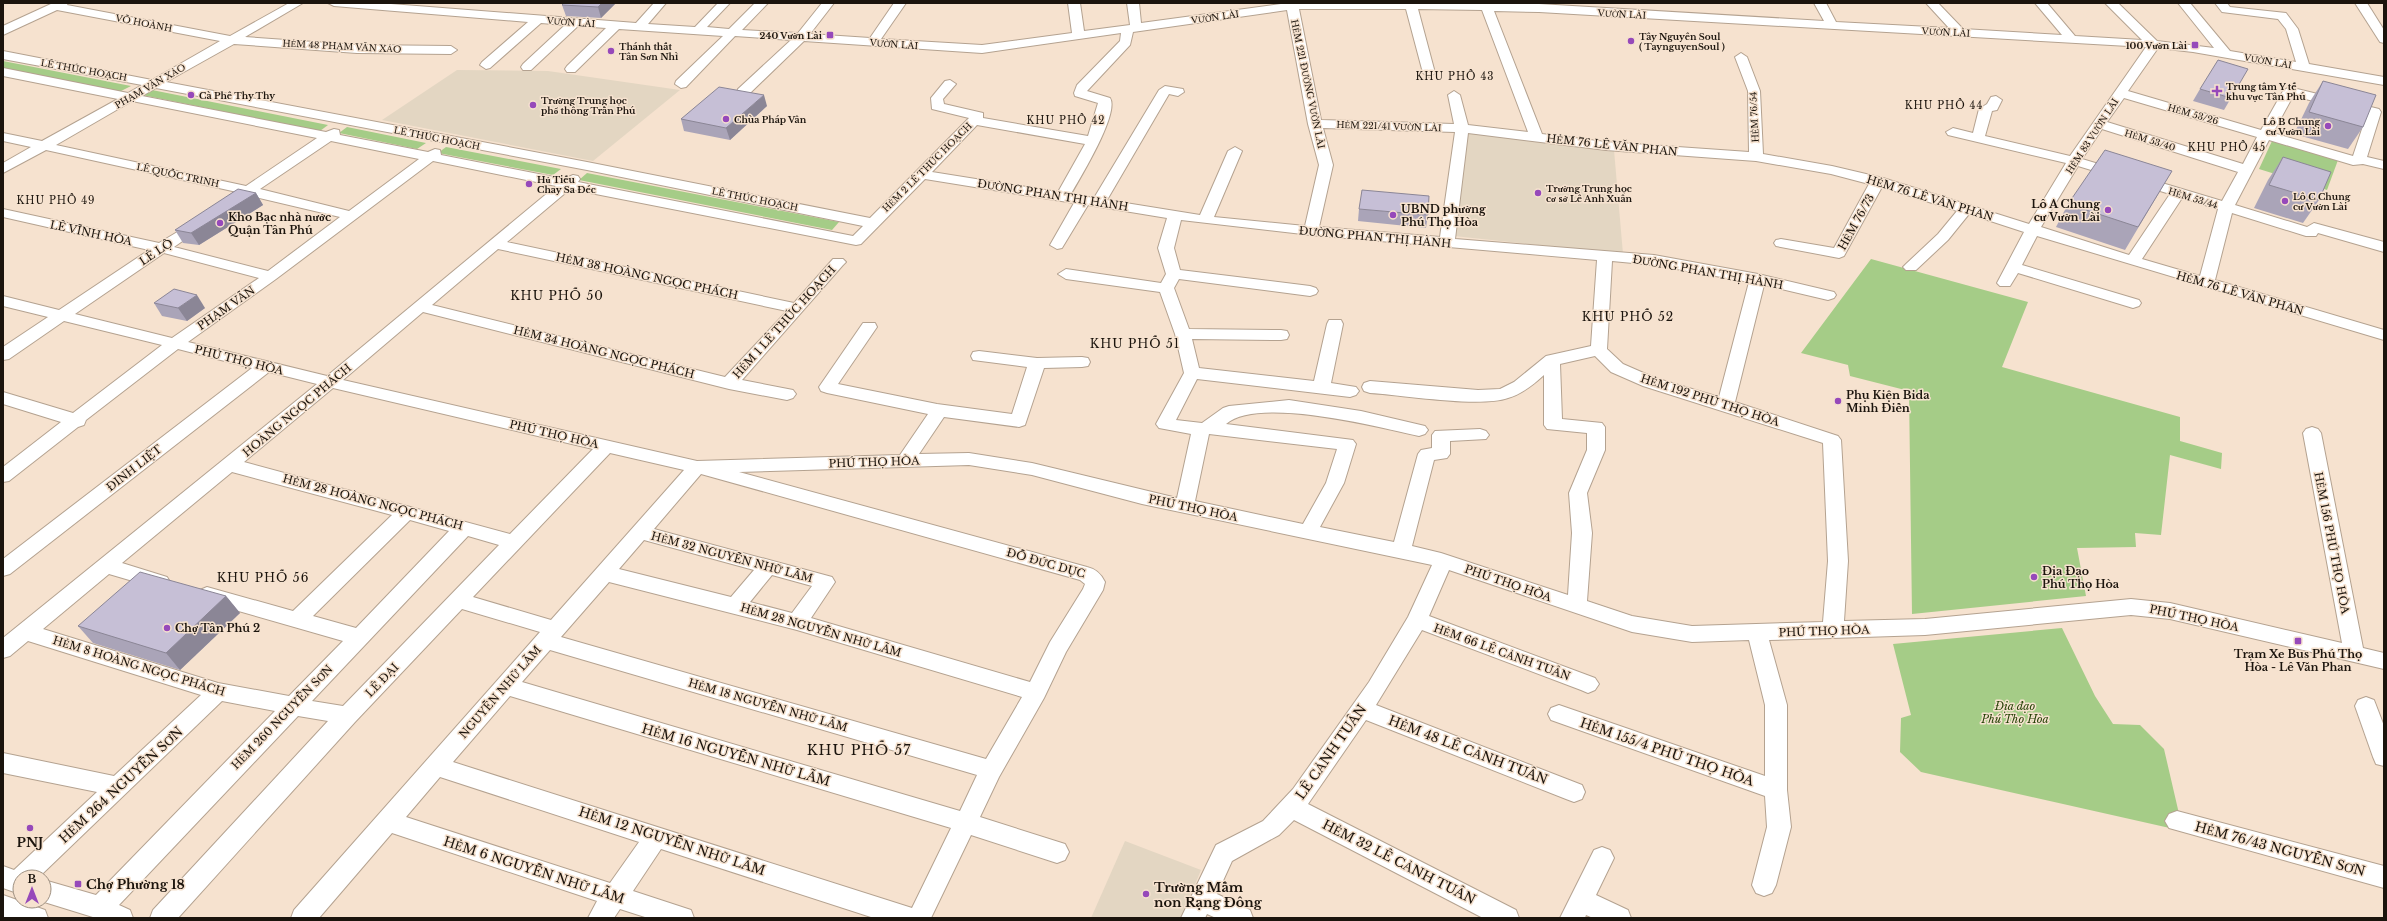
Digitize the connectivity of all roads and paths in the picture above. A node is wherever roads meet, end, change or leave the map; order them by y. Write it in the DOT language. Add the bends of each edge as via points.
graph roads {
  1 [pos="297,3"];
  2 [pos="334,3"];
  3 [pos="660,3"];
  4 [pos="724,3"];
  5 [pos="762,3"];
  6 [pos="828,3"];
  7 [pos="900,3"];
  8 [pos="1074,3"];
  9 [pos="1133,3"];
  10 [pos="1820,3"];
  11 [pos="1932,3"];
  12 [pos="2041,3"];
  13 [pos="2111,3"];
  14 [pos="2184,3"];
  15 [pos="2221,3"];
  16 [pos="2361,3"];
  17 [pos="58,4"];
  18 [pos="1411,5"];
  19 [pos="1539,5"];
  20 [pos="1292,6"];
  21 [pos="1486,6"];
  22 [pos="540,20"];
  23 [pos="575,22"];
  24 [pos="616,25"];
  25 [pos="1832,25"];
  26 [pos="639,27"];
  27 [pos="1132,29"];
  28 [pos="3,30"];
  29 [pos="698,30"];
  30 [pos="734,33"];
  31 [pos="1960,33"];
  32 [pos="801,37"];
  33 [pos="1079,37"];
  34 [pos="2070,37"];
  35 [pos="2384,39"];
  36 [pos="232,40"];
  37 [pos="873,42"];
  38 [pos="2153,44"];
  39 [pos="451,50"];
  40 [pos="2225,53"];
  41 [pos="3,55"];
  42 [pos="1742,57"];
  43 [pos="486,65"];
  44 [pos="528,67"];
  45 [pos="2304,67"];
  46 [pos="571,69"];
  47 [pos="2328,71"];
  48 [pos="3,72"];
  49 [pos="1429,73"];
  50 [pos="2384,81"];
  51 [pos="155,83"];
  52 [pos="681,84"];
  53 [pos="950,84"];
  54 [pos="743,92"];
  55 [pos="1178,92"];
  56 [pos="2120,93"];
  57 [pos="1454,95"];
  58 [pos="130,98"];
  59 [pos="1996,100"];
  60 [pos="2341,103"];
  61 [pos="974,120"];
  62 [pos="348,121"];
  63 [pos="1315,124"];
  64 [pos="2100,124"];
  65 [pos="1462,128"];
  66 [pos="1953,132"];
  67 [pos="2265,135"];
  68 [pos="3,137"];
  69 [pos="329,138"];
  70 [pos="1537,138"];
  71 [pos="1978,138"];
  72 [pos="450,142"];
  73 [pos="1092,142"];
  74 [pos="45,146"];
  75 [pos="1235,151"];
  76 [pos="428,157"];
  77 [pos="1756,157"];
  78 [pos="2353,159"];
  79 [pos="2075,161"];
  80 [pos="2384,165"];
  81 [pos="587,166"];
  82 [pos="3,169"];
  83 [pos="2246,170"];
  84 [pos="921,174"];
  85 [pos="1878,181"];
  86 [pos="568,184"];
  87 [pos="250,191"];
  88 [pos="2178,194"];
  89 [pos="1063,196"];
  90 [pos="1084,199"];
  91 [pos="1099,202"];
  92 [pos="1967,208"];
  93 [pos="2226,208"];
  94 [pos="3,214"];
  95 [pos="1175,214"];
  96 [pos="352,216"];
  97 [pos="1205,220"];
  98 [pos="2033,229"];
  99 [pos="1311,231"];
  100 [pos="863,232"];
  101 [pos="1447,243"];
  102 [pos="496,244"];
  103 [pos="1781,244"];
  104 [pos="1057,245"];
  105 [pos="2384,247"];
  106 [pos="161,248"];
  107 [pos="1605,256"];
  108 [pos="2133,261"];
  109 [pos="838,262"];
  110 [pos="1912,267"];
  111 [pos="2014,268"];
  112 [pos="1066,274"];
  113 [pos="271,276"];
  114 [pos="1758,279"];
  115 [pos="1170,281"];
  116 [pos="2206,283"];
  117 [pos="2005,284"];
  118 [pos="1310,291"];
  119 [pos="1828,295"];
  120 [pos="3,301"];
  121 [pos="2133,303"];
  122 [pos="421,307"];
  123 [pos="798,309"];
  124 [pos="61,316"];
  125 [pos="1335,324"];
  126 [pos="869,327"];
  127 [pos="1183,334"];
  128 [pos="1281,335"];
  129 [pos="2384,335"];
  130 [pos="174,344"];
  131 [pos="1599,350"];
  132 [pos="3,355"];
  133 [pos="979,356"];
  134 [pos="1552,360"];
  135 [pos="1082,362"];
  136 [pos="1037,363"];
  137 [pos="266,366"];
  138 [pos="1192,373"];
  139 [pos="330,382"];
  140 [pos="729,383"];
  141 [pos="1370,387"];
  142 [pos="1321,388"];
  143 [pos="1350,391"];
  144 [pos="787,394"];
  145 [pos="3,398"];
  146 [pos="1726,405"];
  147 [pos="940,410"];
  148 [pos="78,421"];
  149 [pos="1206,429"];
  150 [pos="1419,430"];
  151 [pos="2312,433"];
  152 [pos="1480,435"];
  153 [pos="606,446"];
  154 [pos="905,461"];
  155 [pos="230,465"];
  156 [pos="697,467"];
  157 [pos="3,476"];
  158 [pos="1185,506"];
  159 [pos="407,512"];
  160 [pos="465,527"];
  161 [pos="640,532"];
  162 [pos="1308,532"];
  163 [pos="515,542"];
  164 [pos="1401,551"];
  165 [pos="1444,561"];
  166 [pos="107,566"];
  167 [pos="768,567"];
  168 [pos="3,570"];
  169 [pos="604,573"];
  170 [pos="458,600"];
  171 [pos="735,606"];
  172 [pos="1577,606"];
  173 [pos="298,619"];
  174 [pos="1417,620"];
  175 [pos="797,622"];
  176 [pos="1833,630"];
  177 [pos="26,632"];
  178 [pos="1757,633"];
  179 [pos="550,635"];
  180 [pos="359,637"];
  181 [pos="3,650"];
  182 [pos="2354,654"];
  183 [pos="2384,661"];
  184 [pos="1588,684"];
  185 [pos="505,686"];
  186 [pos="218,692"];
  187 [pos="1036,692"];
  188 [pos="293,705"];
  189 [pos="2366,706"];
  190 [pos="1361,709"];
  191 [pos="1559,714"];
  192 [pos="347,716"];
  193 [pos="2384,757"];
  194 [pos="3,763"];
  195 [pos="436,766"];
  196 [pos="991,770"];
  197 [pos="119,787"];
  198 [pos="1776,790"];
  199 [pos="1574,792"];
  200 [pos="1291,807"];
  201 [pos="387,821"];
  202 [pos="2177,821"];
  203 [pos="967,823"];
  204 [pos="657,836"];
  205 [pos="1057,852"];
  206 [pos="1602,858"];
  207 [pos="29,869"];
  208 [pos="2384,877"];
  209 [pos="1764,885"];
  210 [pos="52,894"];
  211 [pos="616,896"];
  212 [pos="3,906"];
  213 [pos="1198,909"];
  214 [pos="1577,909"];
  215 [pos="111,913"];
  216 [pos="36,918"];
  217 [pos="162,918"];
  218 [pos="303,918"];
  219 [pos="600,918"];
  220 [pos="682,918"];
  221 [pos="909,918"];
  222 [pos="919,918"];
  223 [pos="1241,918"];
  224 [pos="1507,918"];
  225 [pos="1619,918"];
  1 -- 36 [label="street, PHẠM VĂN XẢO"];
  2 -- 22 [label="street, VƯỜN LÀI"];
  3 -- 26 [label="street"];
  4 -- 29 [label="street"];
  5 -- 30 [label="street"];
  6 -- 32 [label="street"];
  7 -- 37 [label="street"];
  8 -- 33 [label="street"];
  9 -- 27 [label="street"];
  10 -- 25 [label="street"];
  11 -- 31 [label="street"];
  12 -- 34 [label="street"];
  13 -- 38 [label="street"];
  14 -- 40 [label="street"];
  15 -- 45 [label="street" via="2226,10 2282,16 2292,29"];
  16 -- 35 [label="street"];
  17 -- 28 [label="street"];
  17 -- 36 [label="street, VÕ HOÀNH"];
  18 -- 20 [label="street, VƯỜN LÀI"];
  18 -- 21 [label="street, VƯỜN LÀI"];
  18 -- 49 [label="street"];
  19 -- 21 [label="street, VƯỜN LÀI"];
  19 -- 25 [label="street, VƯỜN LÀI" via="1710,14"];
  20 -- 27 [label="street, VƯỜN LÀI"];
  20 -- 63 [label="street, HẺM 221 ĐƯỜNG VƯỜN LÀI"];
  21 -- 70 [label="street"];
  22 -- 23 [label="street, VƯỜN LÀI"];
  22 -- 43 [label="street"];
  23 -- 24 [label="street, VƯỜN LÀI"];
  23 -- 44 [label="street"];
  24 -- 26 [label="street, VƯỜN LÀI"];
  24 -- 46 [label="street"];
  25 -- 31 [label="street, VƯỜN LÀI"];
  26 -- 29 [label="street, VƯỜN LÀI"];
  27 -- 33 [label="street, VƯỜN LÀI"];
  27 -- 73 [label="street" via="1126,42 1080,93 1105,101 1105,108"];
  29 -- 30 [label="street, VƯỜN LÀI"];
  30 -- 32 [label="street, VƯỜN LÀI"];
  30 -- 52 [label="street"];
  31 -- 34 [label="street, VƯỜN LÀI"];
  32 -- 37 [label="street, VƯỜN LÀI"];
  32 -- 54 [label="street"];
  33 -- 37 [label="street, VƯỜN LÀI" via="982,49"];
  34 -- 38 [label="street, VƯỜN LÀI"];
  36 -- 39 [label="street, HẺM 48 PHẠM VĂN XẢO" via="358,49"];
  36 -- 51 [label="street, PHẠM VĂN XẢO"];
  38 -- 40 [label="street, VƯỜN LÀI"];
  38 -- 56 [label="street, HẺM 83 VƯỜN LÀI" via="2151,52"];
  40 -- 45 [label="street, VƯỜN LÀI"];
  41 -- 51 [label="street, LÊ THÚC HOẠCH"];
  42 -- 77 [label="street, HẺM 76/54" via="1754,90"];
  45 -- 47 [label="street, VƯỜN LÀI"];
  47 -- 50 [label="street, VƯỜN LÀI"];
  47 -- 60 [label="street"];
  48 -- 58 [label="street, LÊ THÚC HOẠCH"];
  51 -- 58 [label="street, PHẠM VĂN XẢO"];
  51 -- 62 [label="street, LÊ THÚC HOẠCH"];
  53 -- 61 [label="street, HẺM 2 LÊ THÚC HOẠCH" via="937,98 937,106 978,116"];
  55 -- 91 [label="street" via="1165,90 1152,117"];
  56 -- 64 [label="street, HẺM 83 VƯỜN LÀI"];
  56 -- 67 [label="street, HẺM 53/26"];
  57 -- 65 [label="street"];
  58 -- 69 [label="street, LÊ THÚC HOẠCH"];
  58 -- 74 [label="street, PHẠM VĂN XẢO"];
  59 -- 71 [label="street" via="1992,107 1986,109"];
  60 -- 67 [label="street" via="2289,90"];
  60 -- 78 [label="street" via="2374,112"];
  61 -- 73 [label="street"];
  61 -- 84 [label="street, HẺM 2 LÊ THÚC HOẠCH"];
  62 -- 69 [label="street, LÊ LỘ"];
  62 -- 72 [label="street, LÊ THÚC HOẠCH"];
  63 -- 65 [label="street, HẺM 221/41 VƯỜN LÀI"];
  63 -- 99 [label="street, HẺM 221 ĐƯỜNG VƯỜN LÀI" via="1326,165"];
  64 -- 79 [label="street, HẺM 83 VƯỜN LÀI"];
  64 -- 83 [label="street, HẺM 53/40"];
  65 -- 70 [label="street, HẺM 76 LÊ VĂN PHAN"];
  65 -- 101 [label="street"];
  66 -- 71 [label="street, HẺM 53/44"];
  67 -- 78 [label="street, HẺM 53/26"];
  67 -- 83 [label="street"];
  68 -- 74 [label="street, LÊ QUỐC TRINH"];
  69 -- 76 [label="street, LÊ THÚC HOẠCH"];
  69 -- 87 [label="street, LÊ LỘ"];
  70 -- 77 [label="street, HẺM 76 LÊ VĂN PHAN" via="1606,146"];
  71 -- 79 [label="street, HẺM 53/44"];
  72 -- 76 [label="street, PHẠM VẤN"];
  72 -- 81 [label="street, LÊ THÚC HOẠCH"];
  73 -- 89 [label="street"];
  74 -- 82 [label="street, PHẠM VĂN XẢO"];
  74 -- 87 [label="street, LÊ QUỐC TRINH"];
  75 -- 97 [label="street"];
  76 -- 86 [label="street, LÊ THÚC HOẠCH"];
  76 -- 96 [label="street, PHẠM VẤN"];
  77 -- 85 [label="street, HẺM 76 LÊ VĂN PHAN"];
  78 -- 80 [label="street, HẺM 53/26"];
  79 -- 88 [label="street, HẺM 53/44"];
  79 -- 98 [label="street, HẺM 83 VƯỜN LÀI"];
  81 -- 86 [label="street, HOÀNG NGỌC PHÁCH"];
  81 -- 100 [label="street, LÊ THÚC HOẠCH"];
  83 -- 93 [label="street"];
  84 -- 89 [label="street, ĐƯỜNG PHAN THỊ HÀNH"];
  84 -- 100 [label="street, HẺM 2 LÊ THÚC HOẠCH"];
  85 -- 92 [label="street, HẺM 76 LÊ VĂN PHAN"];
  85 -- 103 [label="street, HẺM 76/73" via="1838,253"];
  86 -- 100 [label="street, LÊ THÚC HOẠCH"];
  86 -- 102 [label="street, HOÀNG NGỌC PHÁCH"];
  87 -- 96 [label="street, LÊ QUỐC TRINH"];
  87 -- 106 [label="street, LÊ LỘ"];
  88 -- 93 [label="street, HẺM 53/44"];
  88 -- 108 [label="street"];
  89 -- 90 [label="street, ĐƯỜNG PHAN THỊ HÀNH"];
  90 -- 91 [label="street, ĐƯỜNG PHAN THỊ HÀNH"];
  90 -- 104 [label="street"];
  91 -- 95 [label="street, ĐƯỜNG PHAN THỊ HÀNH"];
  92 -- 98 [label="street, HẺM 76 LÊ VĂN PHAN"];
  92 -- 110 [label="street" via="1943,237"];
  93 -- 105 [label="street, HẺM 53/44"];
  93 -- 116 [label="street"];
  94 -- 106 [label="street, LÊ VĨNH HÒA"];
  95 -- 97 [label="street, ĐƯỜNG PHAN THỊ HÀNH"];
  95 -- 115 [label="street" via="1166,248"];
  96 -- 113 [label="street, PHẠM VẤN"];
  97 -- 99 [label="street, ĐƯỜNG PHAN THỊ HÀNH"];
  98 -- 108 [label="street, HẺM 76 LÊ VĂN PHAN"];
  98 -- 111 [label="street, HẺM 83 VƯỜN LÀI"];
  99 -- 101 [label="street, ĐƯỜNG PHAN THỊ HÀNH"];
  101 -- 107 [label="street, ĐƯỜNG PHAN THỊ HÀNH"];
  102 -- 122 [label="street, HOÀNG NGỌC PHÁCH"];
  102 -- 123 [label="street, HẺM 38 HOÀNG NGỌC PHÁCH"];
  106 -- 113 [label="street, LÊ VĨNH HÒA"];
  106 -- 124 [label="street, LÊ LỘ"];
  107 -- 114 [label="street, ĐƯỜNG PHAN THỊ HÀNH" via="1654,260"];
  107 -- 131 [label="street"];
  108 -- 116 [label="street, HẺM 76 LÊ VĂN PHAN"];
  109 -- 123 [label="street, HẺM 1 LÊ THÚC HOẠCH"];
  111 -- 117 [label="street, HẺM 83 VƯỜN LÀI"];
  111 -- 121 [label="street"];
  112 -- 115 [label="street"];
  113 -- 130 [label="street, PHẠM VẤN"];
  114 -- 119 [label="street, ĐƯỜNG PHAN THỊ HÀNH"];
  114 -- 146 [label="street"];
  115 -- 118 [label="street"];
  115 -- 127 [label="street"];
  116 -- 129 [label="street, HẺM 76 LÊ VĂN PHAN"];
  120 -- 124 [label="street, PHÚ THỌ HÒA"];
  122 -- 139 [label="street, HOÀNG NGỌC PHÁCH"];
  122 -- 140 [label="street, HẺM 34 HOÀNG NGỌC PHÁCH"];
  123 -- 140 [label="street, HẺM 1 LÊ THÚC HOẠCH"];
  124 -- 130 [label="street, PHÚ THỌ HÒA"];
  124 -- 132 [label="street, LÊ LỘ"];
  125 -- 142 [label="street"];
  126 -- 147 [label="street" via="827,387"];
  127 -- 128 [label="street"];
  127 -- 138 [label="street"];
  130 -- 137 [label="street, PHÚ THỌ HÒA"];
  130 -- 148 [label="street, PHẠM VẤN"];
  131 -- 134 [label="street"];
  131 -- 146 [label="street, HẺM 192 PHÚ THỌ HÒA" via="1617,368 1649,382"];
  133 -- 136 [label="street"];
  134 -- 141 [label="street" via="1520,386 1503,394 1478,396"];
  134 -- 172 [label="street" via="1553,425 1596,427 1596,450 1578,493 1582,532"];
  135 -- 136 [label="street"];
  136 -- 147 [label="street" via="1019,421"];
  137 -- 139 [label="street, PHÚ THỌ HÒA"];
  137 -- 168 [label="street, ĐINH LIỆT"];
  138 -- 142 [label="street"];
  138 -- 149 [label="street" via="1165,424"];
  139 -- 153 [label="street, PHÚ THỌ HÒA"];
  139 -- 155 [label="street, HOÀNG NGỌC PHÁCH"];
  140 -- 144 [label="street, HẺM 34 HOÀNG NGỌC PHÁCH"];
  142 -- 143 [label="street"];
  145 -- 148 [label="street"];
  146 -- 176 [label="street, HẺM 192 PHÚ THỌ HÒA" via="1832,440 1838,561"];
  147 -- 154 [label="street"];
  148 -- 157 [label="street, PHẠM VẤN"];
  149 -- 150 [label="street" via="1229,412 1289,406 1361,417"];
  149 -- 158 [label="street"];
  149 -- 162 [label="street" via="1347,444 1335,483"];
  151 -- 182 [label="street, HẺM 156 PHÚ THỌ HÒA"];
  152 -- 164 [label="street" via="1441,435 1441,454 1427,454"];
  153 -- 156 [label="street, PHÚ THỌ HÒA"];
  153 -- 163 [label="street, LÊ ĐẠI"];
  154 -- 156 [label="street, PHÚ THỌ HÒA"];
  154 -- 158 [label="street, PHÚ THỌ HÒA" via="968,459 1032,469"];
  155 -- 159 [label="street, HẺM 28 HOÀNG NGỌC PHÁCH"];
  155 -- 166 [label="street, HOÀNG NGỌC PHÁCH"];
  156 -- 161 [label="street, NGUYỄN NHỮ LÃM"];
  156 -- 187 [label="street, ĐỖ ĐỨC DỤC" via="1087,574 1095,582 1093,590 1057,648"];
  158 -- 162 [label="street, PHÚ THỌ HÒA"];
  159 -- 160 [label="street, HẺM 28 HOÀNG NGỌC PHÁCH"];
  159 -- 173 [label="street"];
  160 -- 163 [label="street, HẺM 28 HOÀNG NGỌC PHÁCH"];
  160 -- 180 [label="street, HẺM 260 NGUYỄN SƠN"];
  161 -- 167 [label="street, HẺM 32 NGUYỄN NHỮ LÃM"];
  161 -- 169 [label="street, NGUYỄN NHỮ LÃM"];
  162 -- 164 [label="street, PHÚ THỌ HÒA"];
  163 -- 170 [label="street, LÊ ĐẠI"];
  164 -- 165 [label="street, PHÚ THỌ HÒA"];
  165 -- 172 [label="street, PHÚ THỌ HÒA"];
  165 -- 174 [label="street, LÊ CẢNH TUÂN"];
  166 -- 173 [label="street"];
  166 -- 177 [label="street, HOÀNG NGỌC PHÁCH"];
  167 -- 171 [label="street"];
  167 -- 175 [label="street, HẺM 32 NGUYỄN NHỮ LÃM" via="825,582"];
  169 -- 171 [label="street, HẺM 28 NGUYỄN NHỮ LÃM"];
  169 -- 179 [label="street, NGUYỄN NHỮ LÃM"];
  170 -- 179 [label="street, HẺM 18 NGUYỄN NHỮ LÃM"];
  170 -- 192 [label="street, LÊ ĐẠI"];
  171 -- 175 [label="street, HẺM 28 NGUYỄN NHỮ LÃM"];
  172 -- 178 [label="street, PHÚ THỌ HÒA" via="1632,624 1692,634"];
  173 -- 180 [label="street"];
  174 -- 184 [label="street, HẺM 66 LÊ CẢNH TUÂN"];
  174 -- 190 [label="street, LÊ CẢNH TUÂN"];
  175 -- 187 [label="street, HẺM 28 NGUYỄN NHỮ LÃM"];
  176 -- 178 [label="street, PHÚ THỌ HÒA"];
  176 -- 182 [label="street, PHÚ THỌ HÒA" via="1950,625 2131,607 2170,611"];
  177 -- 181 [label="street, HOÀNG NGỌC PHÁCH"];
  177 -- 186 [label="street, HẺM 8 HOÀNG NGỌC PHÁCH"];
  178 -- 198 [label="street" via="1776,705"];
  179 -- 185 [label="street, NGUYỄN NHỮ LÃM"];
  179 -- 196 [label="street, HẺM 18 NGUYỄN NHỮ LÃM"];
  180 -- 188 [label="street, HẺM 260 NGUYỄN SƠN"];
  182 -- 183 [label="street, PHÚ THỌ HÒA"];
  185 -- 195 [label="street, NGUYỄN NHỮ LÃM"];
  185 -- 203 [label="street, HẺM 16 NGUYỄN NHỮ LÃM"];
  186 -- 188 [label="street, HẺM 8 HOÀNG NGỌC PHÁCH"];
  186 -- 197 [label="street, HẺM 264 NGUYỄN SƠN"];
  187 -- 196 [label="street, ĐỖ ĐỨC DỤC"];
  188 -- 192 [label="street, HẺM 8 HOÀNG NGỌC PHÁCH"];
  188 -- 215 [label="street, HẺM 260 NGUYỄN SƠN"];
  189 -- 193 [label="street"];
  190 -- 199 [label="street, HẺM 48 LÊ CẢNH TUÂN"];
  190 -- 200 [label="street, LÊ CẢNH TUÂN"];
  191 -- 198 [label="street, HẺM 155/4 PHÚ THỌ HÒA"];
  192 -- 217 [label="street, LÊ ĐẠI"];
  194 -- 197 [label="street"];
  195 -- 201 [label="street, NGUYỄN NHỮ LÃM"];
  195 -- 204 [label="street, HẺM 12 NGUYỄN NHỮ LÃM"];
  196 -- 203 [label="street, ĐỖ ĐỨC DỤC"];
  197 -- 207 [label="street, HẺM 264 NGUYỄN SƠN"];
  198 -- 209 [label="street" via="1780,827"];
  200 -- 213 [label="street, LÊ CẢNH TUÂN" via="1271,828 1224,853"];
  200 -- 224 [label="street, HẺM 32 LÊ CẢNH TUÂN"];
  201 -- 211 [label="street, HẺM 6 NGUYỄN NHỮ LÃM"];
  201 -- 218 [label="street, NGUYỄN NHỮ LÃM"];
  202 -- 208 [label="street, HẺM 76/43 NGUYỄN SƠN"];
  203 -- 205 [label="street, HẺM 16 NGUYỄN NHỮ LÃM"];
  203 -- 222 [label="street, ĐỖ ĐỨC DỤC"];
  204 -- 211 [label="street"];
  204 -- 221 [label="street, HẺM 12 NGUYỄN NHỮ LÃM"];
  206 -- 214 [label="street"];
  210 -- 215 [label="street"];
  211 -- 219 [label="street"];
  211 -- 220 [label="street, HẺM 6 NGUYỄN NHỮ LÃM"];
  212 -- 216 [label="street"];
  213 -- 223 [label="street"];
  214 -- 225 [label="street"];
}
